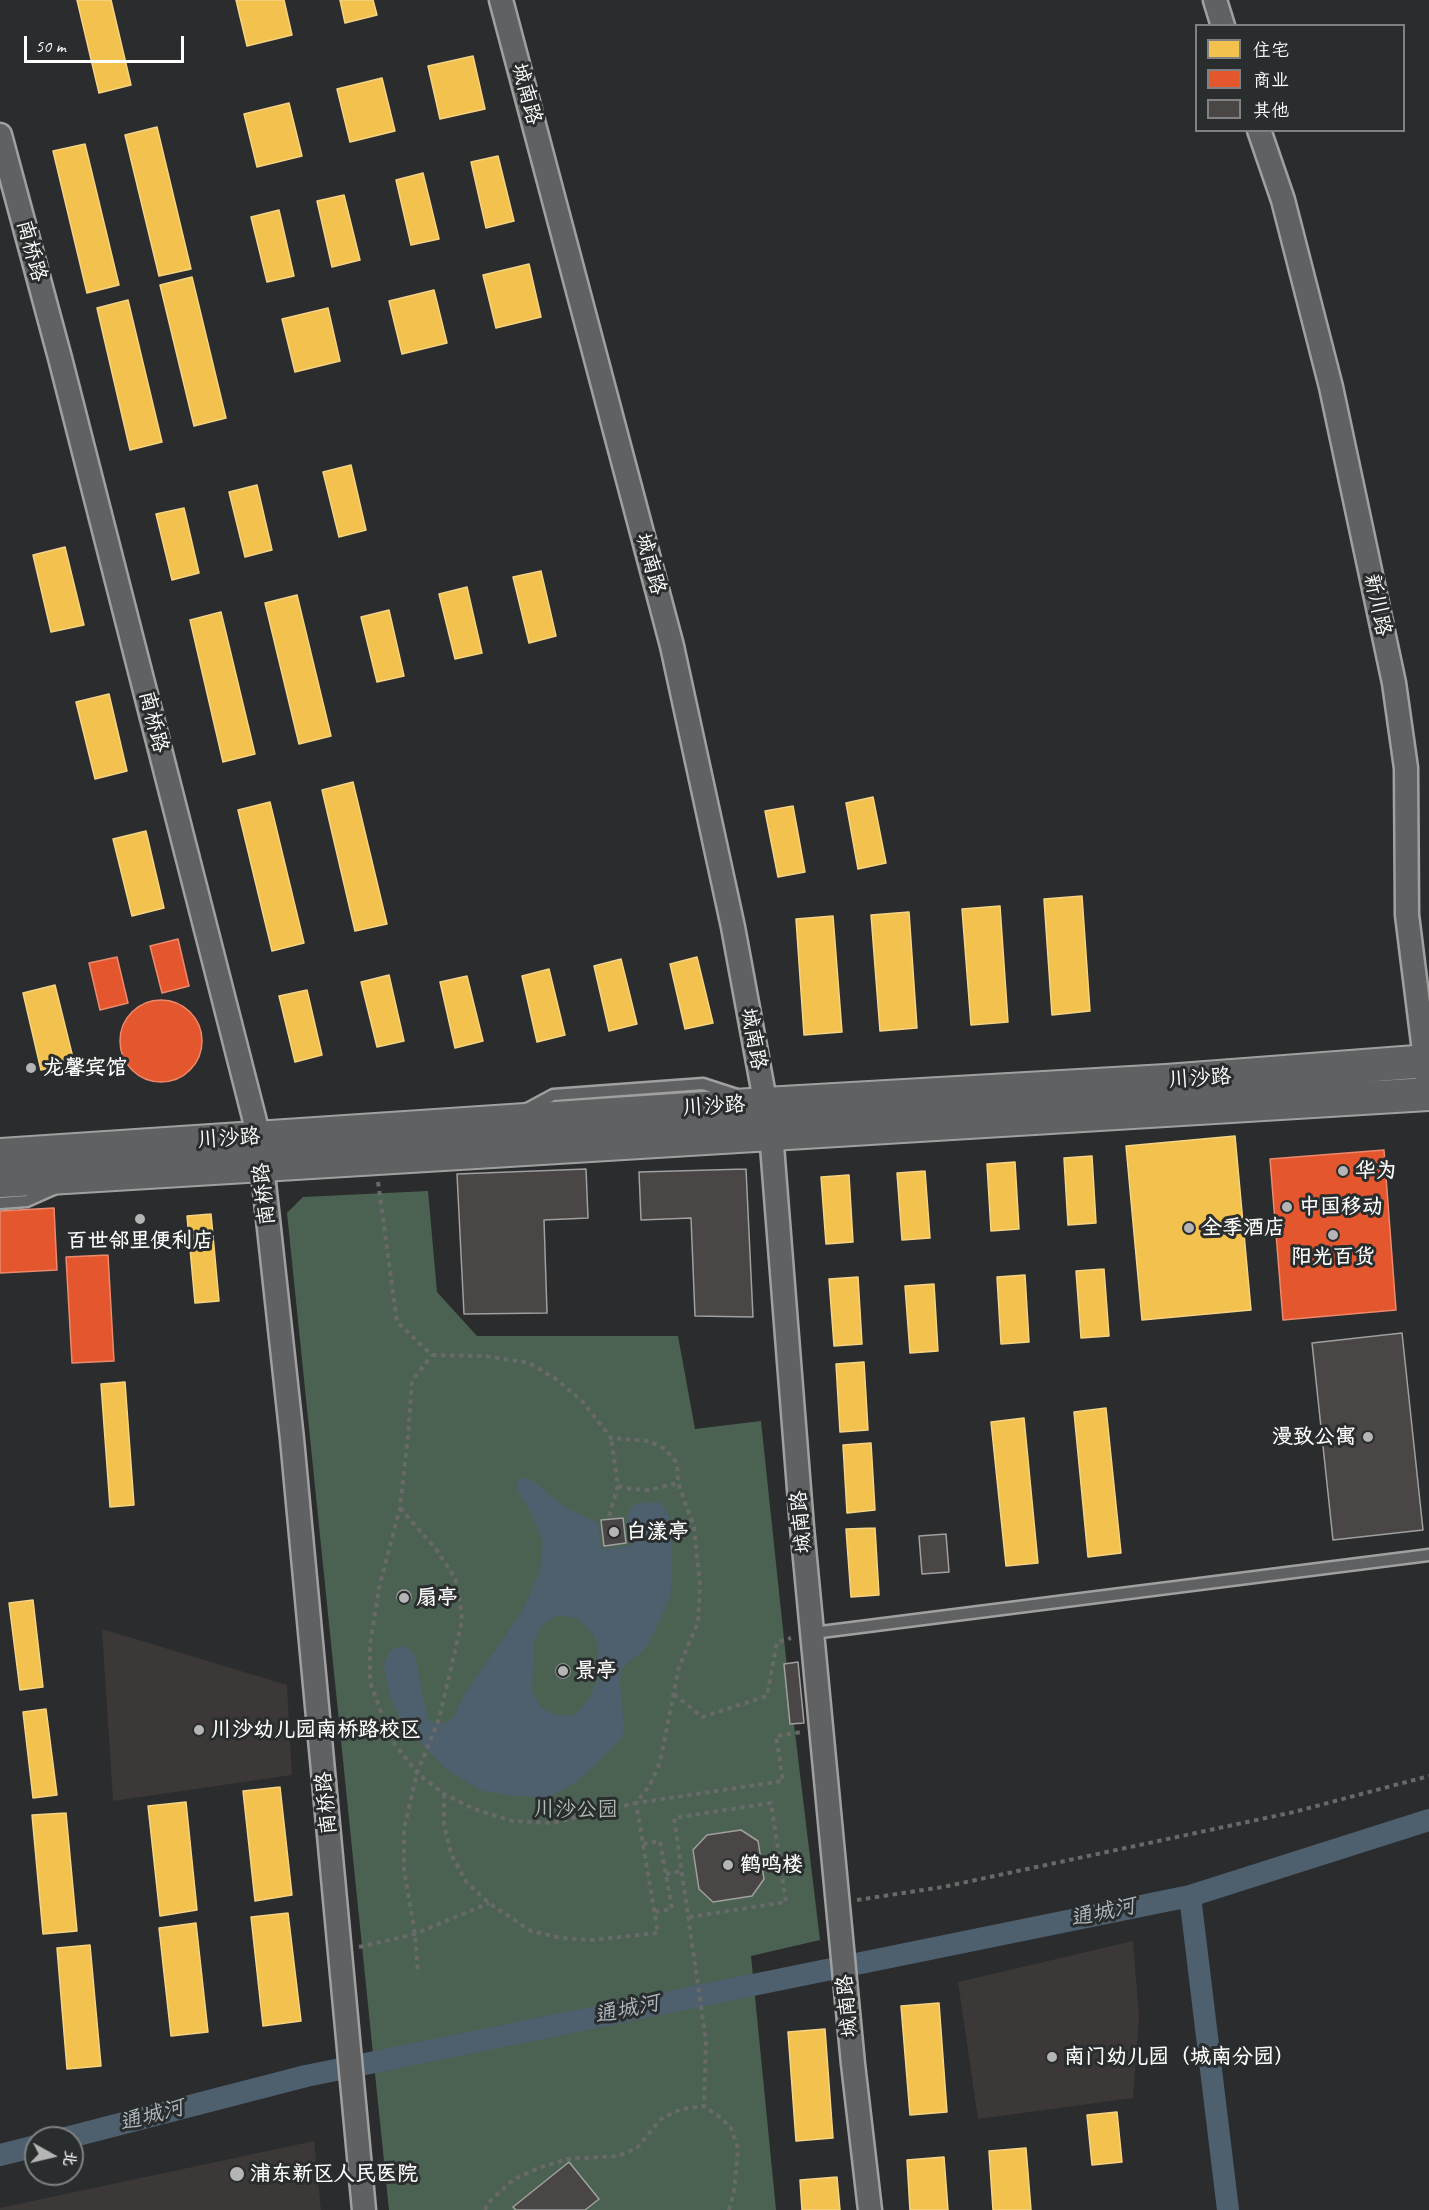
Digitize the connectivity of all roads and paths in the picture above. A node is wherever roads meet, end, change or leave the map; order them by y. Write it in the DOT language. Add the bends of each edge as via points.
graph roads {
  1 [pos="501,0"];
  2 [pos="1215,0"];
  3 [pos="1222,24"];
  4 [pos="1260,132"];
  5 [pos="0,135"];
  6 [pos="1428,1077"];
  7 [pos="768,1118"];
  8 [pos="260,1151"];
  9 [pos="0,1155"];
  10 [pos="374,1158"];
  11 [pos="84,1176"];
  12 [pos="0,1181"];
  13 [pos="0,1203"];
  14 [pos="432,1355"];
  15 [pos="611,1438"];
  16 [pos="678,1483"];
  17 [pos="618,1486"];
  18 [pos="400,1508"];
  19 [pos="609,1516"];
  20 [pos="1429,1555"];
  21 [pos="813,1633"];
  22 [pos="674,1694"];
  23 [pos="821,1729"];
  24 [pos="417,1773"];
  25 [pos="1429,1776"];
  26 [pos="444,1794"];
  27 [pos="636,1803"];
  28 [pos="643,1844"];
  29 [pos="682,1871"];
  30 [pos="666,1874"];
  31 [pos="838,1902"];
  32 [pos="489,1903"];
  33 [pos="654,1912"];
  34 [pos="688,1917"];
  35 [pos="415,1934"];
  36 [pos="341,1951"];
  37 [pos="418,1974"];
  38 [pos="704,2106"];
  39 [pos="364,2210"];
  40 [pos="485,2210"];
  41 [pos="729,2210"];
  42 [pos="870,2210"];
  1 -- 7 [label="street, 城南路" via="672,646 733,927"];
  2 -- 3 [label="street"];
  4 -- 6 [label="street, 新川路" via="1283,200 1331,387 1394,683 1406,768 1407,915"];
  5 -- 8 [label="street, 南桥路"];
  6 -- 7 [label="main road, 川沙路" via="1154,1082"];
  7 -- 8 [label="main road, 川沙路" via="506,1121"];
  7 -- 10 [label="main road, 川沙路"];
  7 -- 21 [label="street, 城南路"];
  8 -- 9 [label="main road, 川沙路"];
  8 -- 10 [label="main road, 川沙路"];
  8 -- 11 [label="main road, 川沙路"];
  8 -- 36 [label="street, 南桥路"];
  10 -- 14 [label="path" via="397,1322"];
  11 -- 12 [label="main road, 川沙路"];
  11 -- 13 [label="lane" via="27,1201"];
  14 -- 15 [label="path" via="485,1356 529,1364 556,1379 583,1402"];
  14 -- 18 [label="path" via="412,1381"];
  15 -- 16 [label="path" via="649,1442 665,1449 677,1463"];
  15 -- 17 [label="path"];
  16 -- 17 [label="path" via="650,1490"];
  16 -- 22 [label="path" via="694,1527 700,1585 698,1622 679,1667"];
  17 -- 19 [label="path"];
  18 -- 24 [label="path" via="379,1588 369,1682 391,1739"];
  18 -- 24 [label="path" via="436,1549 454,1578 462,1622 440,1719"];
  20 -- 21 [label="lane"];
  21 -- 22 [label="path" via="777,1642 767,1696 702,1718"];
  21 -- 23 [label="street, 城南路"];
  22 -- 27 [label="path" via="660,1762"];
  23 -- 27 [label="path" via="776,1736 783,1781"];
  23 -- 31 [label="street, 城南路"];
  24 -- 26 [label="path"];
  24 -- 35 [label="path" via="404,1829 404,1869"];
  25 -- 31 [label="path" via="1282,1815 943,1887"];
  26 -- 27 [label="path" via="512,1821 553,1823"];
  26 -- 32 [label="path" via="444,1824 451,1854 467,1883"];
  27 -- 28 [label="path"];
  28 -- 30 [label="path" via="660,1841"];
  28 -- 33 [label="path"];
  29 -- 30 [label="path"];
  29 -- 34 [label="path"];
  29 -- 34 [label="path" via="674,1818 771,1803 786,1902"];
  30 -- 33 [label="path" via="672,1909"];
  31 -- 42 [label="street, 城南路"];
  32 -- 33 [label="path" via="531,1931 592,1940 657,1933"];
  32 -- 35 [label="path"];
  34 -- 38 [label="path" via="706,2042"];
  35 -- 36 [label="path"];
  35 -- 37 [label="path"];
  36 -- 39 [label="street, 南桥路"];
  38 -- 40 [label="path" via="681,2109 661,2119 637,2148 618,2156 568,2160 538,2168 513,2180"];
  38 -- 41 [label="path" via="731,2128 738,2148"];
}
